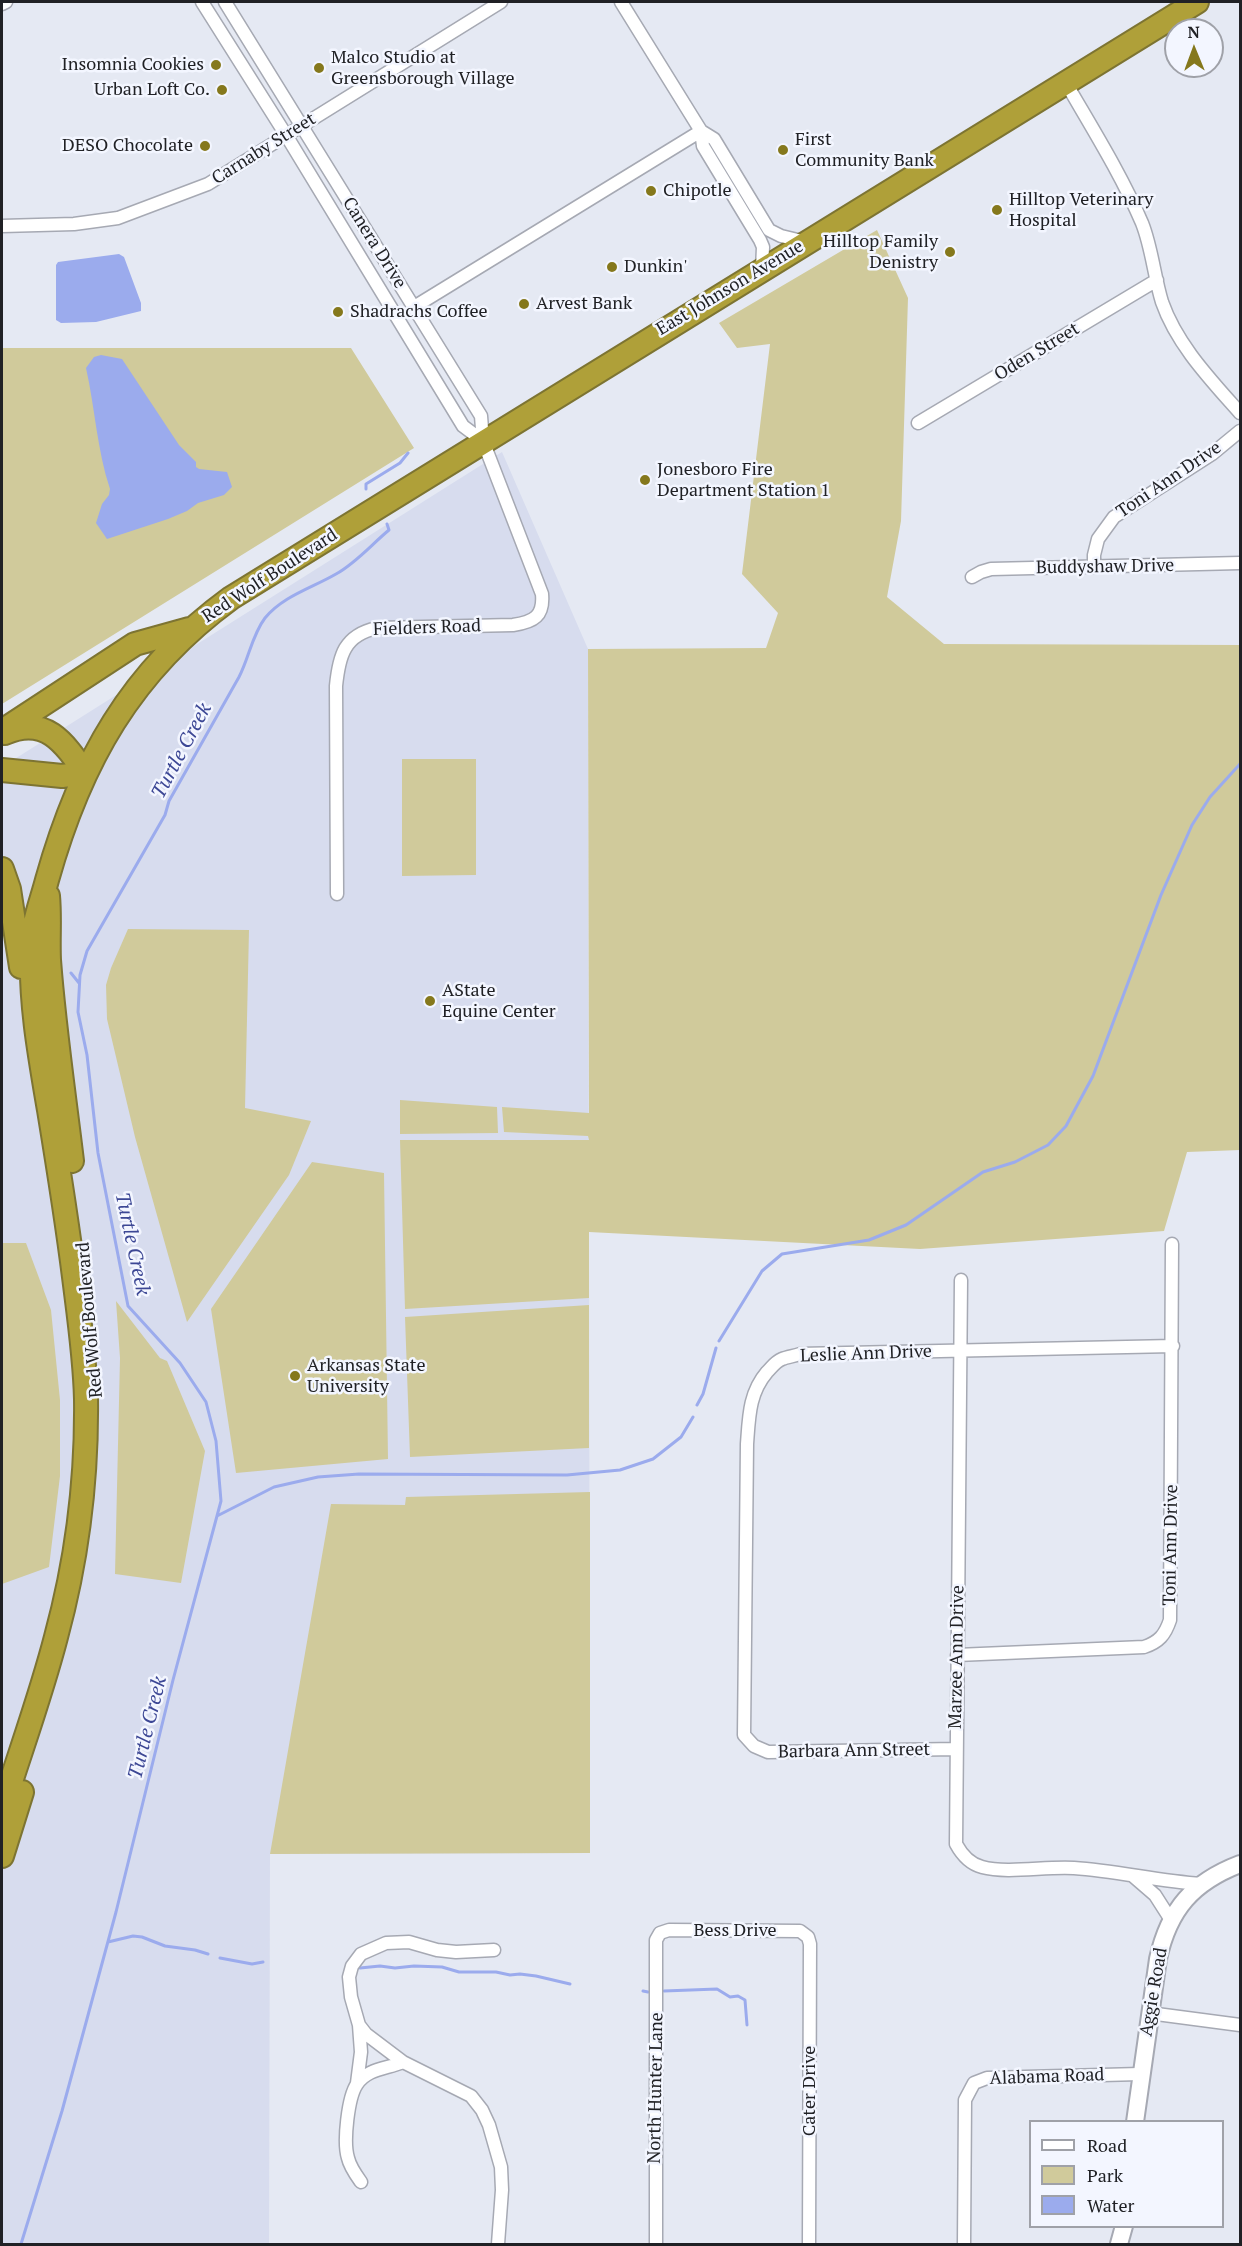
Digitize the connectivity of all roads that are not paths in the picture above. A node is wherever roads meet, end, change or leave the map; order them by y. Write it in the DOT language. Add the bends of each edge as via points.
graph roads {
  1 [pos="6,2"];
  2 [pos="202,2"];
  3 [pos="225,2"];
  4 [pos="501,2"];
  5 [pos="621,2"];
  6 [pos="1197,2"];
  7 [pos="2,4"];
  8 [pos="1065,83"];
  9 [pos="302,125"];
  10 [pos="702,131"];
  11 [pos="286,135"];
  12 [pos="2,226"];
  13 [pos="807,242"];
  14 [pos="762,269"];
  15 [pos="1156,280"];
  16 [pos="414,307"];
  17 [pos="1240,413"];
  18 [pos="918,423"];
  19 [pos="1240,431"];
  20 [pos="483,441"];
  21 [pos="356,519"];
  22 [pos="1240,563"];
  23 [pos="1094,567"];
  24 [pos="972,577"];
  25 [pos="190,629"];
  26 [pos="2,733"];
  27 [pos="2,770"];
  28 [pos="85,773"];
  29 [pos="2,869"];
  30 [pos="47,882"];
  31 [pos="337,894"];
  32 [pos="37,1038"];
  33 [pos="1172,1244"];
  34 [pos="962,1280"];
  35 [pos="1173,1346"];
  36 [pos="960,1350"];
  37 [pos="957,1655"];
  38 [pos="754,1746"];
  39 [pos="956,1749"];
  40 [pos="2,1810"];
  41 [pos="2,1856"];
  42 [pos="1240,1864"];
  43 [pos="1133,1876"];
  44 [pos="1201,1884"];
  45 [pos="1171,1920"];
  46 [pos="660,1933"];
  47 [pos="808,1937"];
  48 [pos="494,1950"];
  49 [pos="1149,2013"];
  50 [pos="359,2025"];
  51 [pos="1240,2025"];
  52 [pos="403,2062"];
  53 [pos="1140,2074"];
  54 [pos="357,2083"];
  55 [pos="1135,2120"];
  56 [pos="361,2182"];
  57 [pos="1123,2228"];
  58 [pos="498,2244"];
  59 [pos="656,2244"];
  60 [pos="809,2244"];
  61 [pos="964,2244"];
  62 [pos="1119,2244"];
  1 -- 7 [label="street"];
  2 -- 11 [label="street, Canera Drive"];
  3 -- 9 [label="street, Canera Drive"];
  4 -- 9 [label="street, Carnaby Street"];
  5 -- 10 [label="street"];
  6 -- 8 [label="highway, East Johnson Avenue"];
  8 -- 13 [label="highway, East Johnson Avenue"];
  8 -- 15 [label="street" via="1142,224"];
  9 -- 11 [label="street, Carnaby Street"];
  9 -- 16 [label="street, Canera Drive"];
  10 -- 13 [label="street" via="714,139 770,230"];
  10 -- 14 [label="street" via="703,146 760,240"];
  10 -- 16 [label="street"];
  11 -- 12 [label="street, Carnaby Street" via="208,184 118,218"];
  11 -- 20 [label="street, Canera Drive" via="463,426"];
  13 -- 14 [label="highway, East Johnson Avenue"];
  14 -- 20 [label="highway, East Johnson Avenue"];
  15 -- 17 [label="street" via="1178,335"];
  15 -- 18 [label="street, Oden Street"];
  16 -- 20 [label="street, Canera Drive" via="482,416"];
  19 -- 23 [label="street, Toni Ann Drive" via="1212,454 1114,517 1098,539"];
  20 -- 21 [label="highway, East Johnson Avenue"];
  20 -- 31 [label="street, Fielders Road" via="530,558 543,606 538,616 513,626 377,628 350,640 340,661 336,686"];
  21 -- 25 [label="highway, Red Wolf Boulevard" via="231,598"];
  22 -- 23 [label="street, Buddyshaw Drive"];
  23 -- 24 [label="street, Buddyshaw Drive" via="991,570"];
  25 -- 26 [label="highway" via="135,644"];
  25 -- 28 [label="highway, Red Wolf Boulevard" via="130,697"];
  26 -- 28 [label="highway" via="29,727 48,731 69,750"];
  27 -- 28 [label="highway" via="62,777"];
  28 -- 30 [label="highway, Red Wolf Boulevard" via="63,824"];
  29 -- 32 [label="highway" via="11,899 26,1008"];
  30 -- 32 [label="highway, Red Wolf Boulevard" via="35,917 32,948"];
  30 -- 41 [label="highway, Red Wolf Boulevard" via="55,1022 96,1338 98,1458 76,1616"];
  32 -- 40 [label="highway, Red Wolf Boulevard" via="80,1324 86,1400 85,1452 78,1531 56,1636"];
  33 -- 35 [label="street, Toni Ann Drive"];
  34 -- 36 [label="street, Marzee Ann Drive"];
  35 -- 36 [label="street, Leslie Ann Drive"];
  35 -- 37 [label="street, Toni Ann Drive" via="1170,1620 1162,1637 1144,1647"];
  36 -- 37 [label="street, Marzee Ann Drive"];
  36 -- 38 [label="street, Leslie Ann Drive" via="800,1354 780,1360 759,1381 749,1412 743,1732"];
  37 -- 39 [label="street, Marzee Ann Drive"];
  38 -- 39 [label="street, Barbara Ann Street" via="768,1752"];
  39 -- 43 [label="street, Marzee Ann Drive" via="955,1840 962,1855 972,1863 997,1869 1072,1868"];
  42 -- 44 [label="street, Aggie Road"];
  43 -- 44 [label="street, Marzee Ann Drive"];
  43 -- 45 [label="street" via="1155,1895"];
  44 -- 45 [label="street, Aggie Road" via="1186,1897"];
  45 -- 49 [label="street, Aggie Road" via="1161,1946"];
  46 -- 47 [label="street, Bess Drive" via="800,1931"];
  46 -- 59 [label="street, North Hunter Lane" via="656,1940"];
  47 -- 60 [label="street, Cater Drive"];
  48 -- 50 [label="street" via="456,1952 396,1941 361,1954 349,1977"];
  49 -- 51 [label="street"];
  49 -- 53 [label="street, Aggie Road"];
  50 -- 52 [label="street"];
  50 -- 54 [label="street"];
  52 -- 54 [label="street" via="375,2070"];
  52 -- 58 [label="street" via="471,2096 482,2110 501,2167"];
  53 -- 55 [label="street, Aggie Road"];
  53 -- 61 [label="street, Alabama Road" via="987,2078 974,2084 965,2100"];
  54 -- 56 [label="street" via="345,2140 348,2158"];
  57 -- 62 [label="street"];
}
